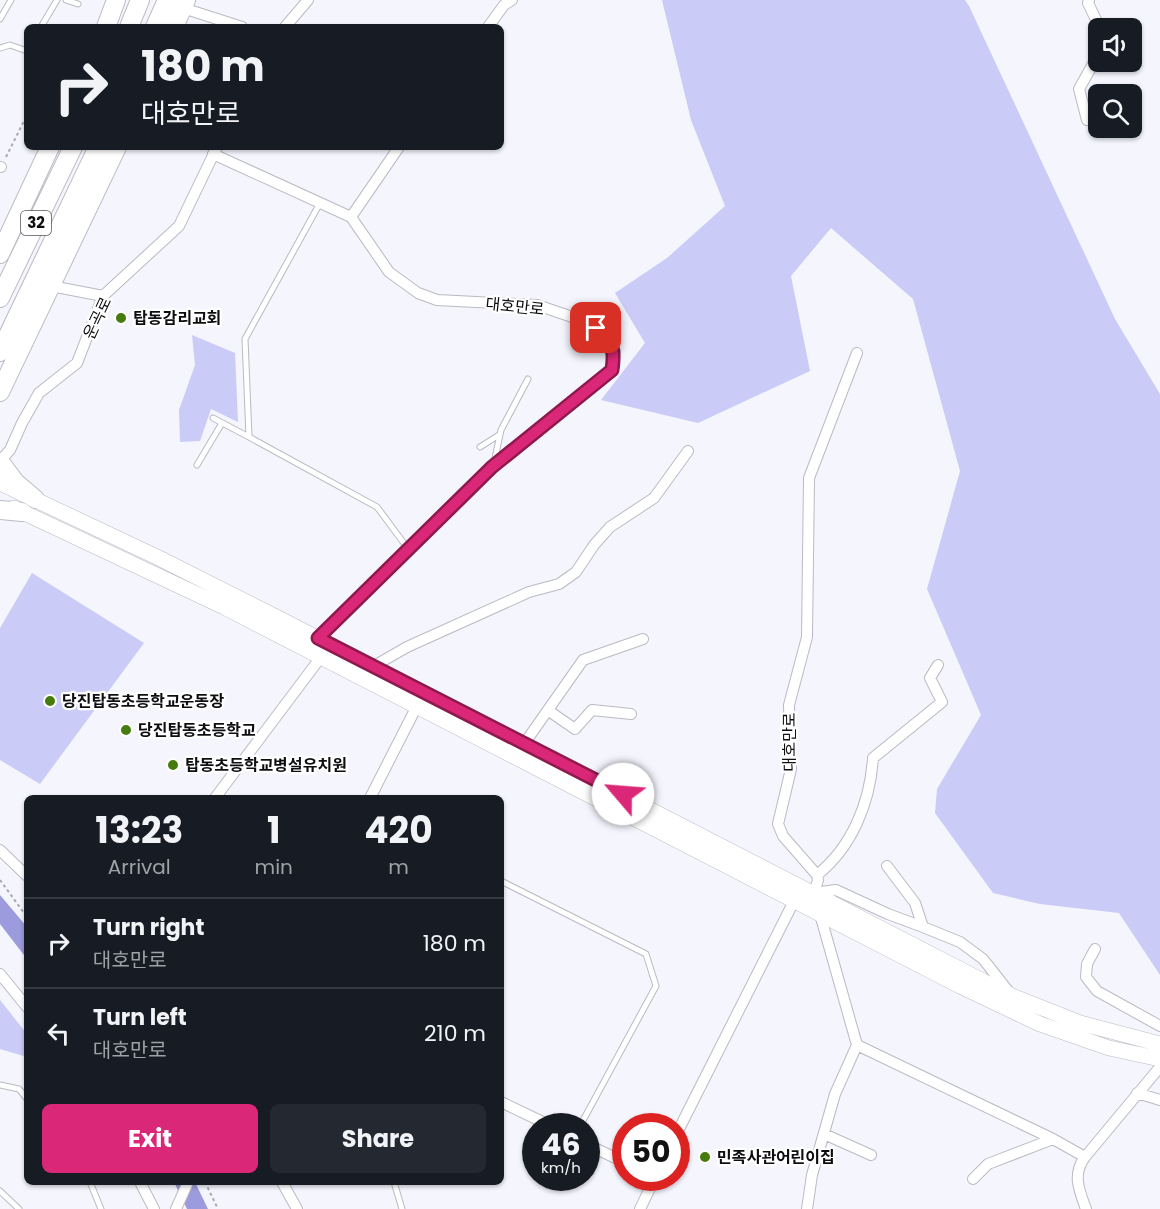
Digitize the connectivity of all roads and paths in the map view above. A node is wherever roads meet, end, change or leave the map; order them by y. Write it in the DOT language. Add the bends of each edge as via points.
graph roads {
  1 [pos="11,0"];
  2 [pos="57,0"];
  3 [pos="66,0"];
  4 [pos="116,0"];
  5 [pos="140,0"];
  6 [pos="308,0"];
  7 [pos="512,0"];
  8 [pos="1089,0"];
  9 [pos="179,3"];
  10 [pos="78,4"];
  11 [pos="1095,18"];
  12 [pos="0,19"];
  13 [pos="43,24"];
  14 [pos="106,24"];
  15 [pos="130,24"];
  16 [pos="158,24"];
  17 [pos="175,24"];
  18 [pos="234,24"];
  19 [pos="288,24"];
  20 [pos="490,24"];
  21 [pos="0,48"];
  22 [pos="24,50"];
  23 [pos="1089,72"];
  24 [pos="1087,120"];
  25 [pos="24,121"];
  26 [pos="49,150"];
  27 [pos="72,150"];
  28 [pos="97,150"];
  29 [pos="116,150"];
  30 [pos="397,150"];
  31 [pos="215,151"];
  32 [pos="1,167"];
  33 [pos="320,202"];
  34 [pos="351,216"];
  35 [pos="0,254"];
  36 [pos="51,286"];
  37 [pos="104,296"];
  38 [pos="0,298"];
  39 [pos="0,352"];
  40 [pos="856,353"];
  41 [pos="528,379"];
  42 [pos="0,392"];
  43 [pos="213,418"];
  44 [pos="222,423"];
  45 [pos="499,435"];
  46 [pos="249,437"];
  47 [pos="480,447"];
  48 [pos="688,451"];
  49 [pos="0,461"];
  50 [pos="197,465"];
  51 [pos="494,466"];
  52 [pos="0,483"];
  53 [pos="0,501"];
  54 [pos="29,505"];
  55 [pos="0,510"];
  56 [pos="409,550"];
  57 [pos="318,638"];
  58 [pos="643,639"];
  59 [pos="321,657"];
  60 [pos="938,664"];
  61 [pos="374,666"];
  62 [pos="424,692"];
  63 [pos="417,707"];
  64 [pos="549,711"];
  65 [pos="631,714"];
  66 [pos="524,744"];
  67 [pos="217,795"];
  68 [pos="372,795"];
  69 [pos="0,850"];
  70 [pos="887,866"];
  71 [pos="24,873"];
  72 [pos="0,880"];
  73 [pos="504,883"];
  74 [pos="816,883"];
  75 [pos="794,901"];
  76 [pos="24,913"];
  77 [pos="820,914"];
  78 [pos="923,927"];
  79 [pos="1095,949"];
  80 [pos="0,974"];
  81 [pos="1012,996"];
  82 [pos="24,1003"];
  83 [pos="1160,1026"];
  84 [pos="1160,1044"];
  85 [pos="857,1045"];
  86 [pos="1160,1059"];
  87 [pos="1160,1067"];
  88 [pos="0,1085"];
  89 [pos="1137,1093"];
  90 [pos="24,1095"];
  91 [pos="1160,1100"];
  92 [pos="504,1103"];
  93 [pos="524,1113"];
  94 [pos="587,1113"];
  95 [pos="687,1113"];
  96 [pos="824,1134"];
  97 [pos="1053,1139"];
  98 [pos="871,1155"];
  99 [pos="1085,1157"];
  100 [pos="973,1179"];
  101 [pos="91,1185"];
  102 [pos="142,1185"];
  103 [pos="187,1185"];
  104 [pos="206,1185"];
  105 [pos="284,1185"];
  106 [pos="395,1185"];
  107 [pos="0,1191"];
  108 [pos="649,1191"];
  109 [pos="19,1209"];
  110 [pos="101,1209"];
  111 [pos="154,1209"];
  112 [pos="176,1209"];
  113 [pos="218,1209"];
  114 [pos="297,1209"];
  115 [pos="402,1209"];
  116 [pos="640,1209"];
  117 [pos="807,1209"];
  118 [pos="1086,1209"];
  1 -- 12 [label="lane"];
  2 -- 13 [label="lane"];
  3 -- 10 [label="lane"];
  4 -- 14 [label="highway"];
  5 -- 15 [label="highway"];
  6 -- 19 [label="street"];
  7 -- 20 [label="street"];
  8 -- 11 [label="street"];
  9 -- 16 [label="highway"];
  9 -- 17 [label="highway"];
  9 -- 18 [label="street"];
  21 -- 22 [label="lane" via="10,45"];
  23 -- 24 [label="street" via="1079,89"];
  25 -- 32 [label="path"];
  26 -- 35 [label="highway"];
  27 -- 38 [label="highway, 32"];
  28 -- 39 [label="highway"];
  29 -- 36 [label="highway"];
  30 -- 34 [label="street"];
  31 -- 33 [label="street"];
  31 -- 37 [label="street, 운곡로" via="180,226"];
  33 -- 34 [label="street"];
  33 -- 46 [label="lane" via="245,339"];
  34 -- 51 [label="street, 대호만로" via="389,272 418,293 437,300 537,305 584,321 608,336 615,352 612,370"];
  36 -- 37 [label="street"];
  36 -- 42 [label="highway"];
  37 -- 49 [label="street, 운곡로" via="77,363 39,393 10,450"];
  40 -- 74 [label="street, 대호만로" via="809,478 807,637 789,705 791,769 778,824"];
  41 -- 45 [label="lane"];
  43 -- 44 [label="lane"];
  44 -- 46 [label="lane"];
  44 -- 50 [label="lane"];
  45 -- 47 [label="lane"];
  45 -- 51 [label="lane"];
  46 -- 56 [label="lane" via="377,507"];
  48 -- 61 [label="street" via="654,498 610,526 576,572 559,584 529,592"];
  49 -- 54 [label="highway"];
  51 -- 56 [label="street, 대호만로"];
  52 -- 54 [label="main road"];
  53 -- 54 [label="main road"];
  54 -- 55 [label="highway"];
  54 -- 57 [label="main road" via="159,558"];
  54 -- 59 [label="main road"];
  56 -- 57 [label="street, 대호만로"];
  57 -- 61 [label="main road"];
  58 -- 64 [label="street" via="583,660"];
  59 -- 63 [label="main road"];
  59 -- 67 [label="street"];
  60 -- 74 [label="street" via="930,678 942,702 873,758 860,819"];
  61 -- 62 [label="main road"];
  62 -- 63 [label="street"];
  62 -- 66 [label="main road"];
  63 -- 68 [label="street"];
  63 -- 75 [label="main road"];
  64 -- 65 [label="street" via="575,729 592,710"];
  64 -- 66 [label="street"];
  66 -- 74 [label="main road"];
  69 -- 71 [label="street"];
  70 -- 78 [label="street" via="915,903"];
  72 -- 76 [label="path"];
  73 -- 94 [label="lane" via="646,954 656,986"];
  74 -- 77 [label="street, 대호만로"];
  74 -- 78 [label="street"];
  74 -- 81 [label="main road, 대호만로"];
  75 -- 77 [label="main road"];
  75 -- 95 [label="street"];
  77 -- 85 [label="street, 대호만로"];
  77 -- 86 [label="main road" via="1040,1024 1109,1048"];
  78 -- 81 [label="street" via="960,942 983,959"];
  79 -- 83 [label="street" via="1087,964 1086,977 1097,991"];
  80 -- 82 [label="street"];
  81 -- 84 [label="main road, 대호만로" via="1080,1023"];
  85 -- 96 [label="street" via="835,1094"];
  85 -- 97 [label="street"];
  87 -- 89 [label="street"];
  88 -- 90 [label="lane" via="19,1089"];
  89 -- 91 [label="street"];
  89 -- 99 [label="street"];
  92 -- 93 [label="street"];
  96 -- 98 [label="street"];
  96 -- 117 [label="street"];
  97 -- 99 [label="street"];
  97 -- 100 [label="street" via="988,1164"];
  99 -- 118 [label="street" via="1079,1165 1077,1185"];
  101 -- 110 [label="lane"];
  102 -- 111 [label="street"];
  103 -- 112 [label="street"];
  104 -- 113 [label="path"];
  105 -- 114 [label="street"];
  106 -- 115 [label="lane"];
  107 -- 109 [label="lane"];
  108 -- 116 [label="street"];
}
